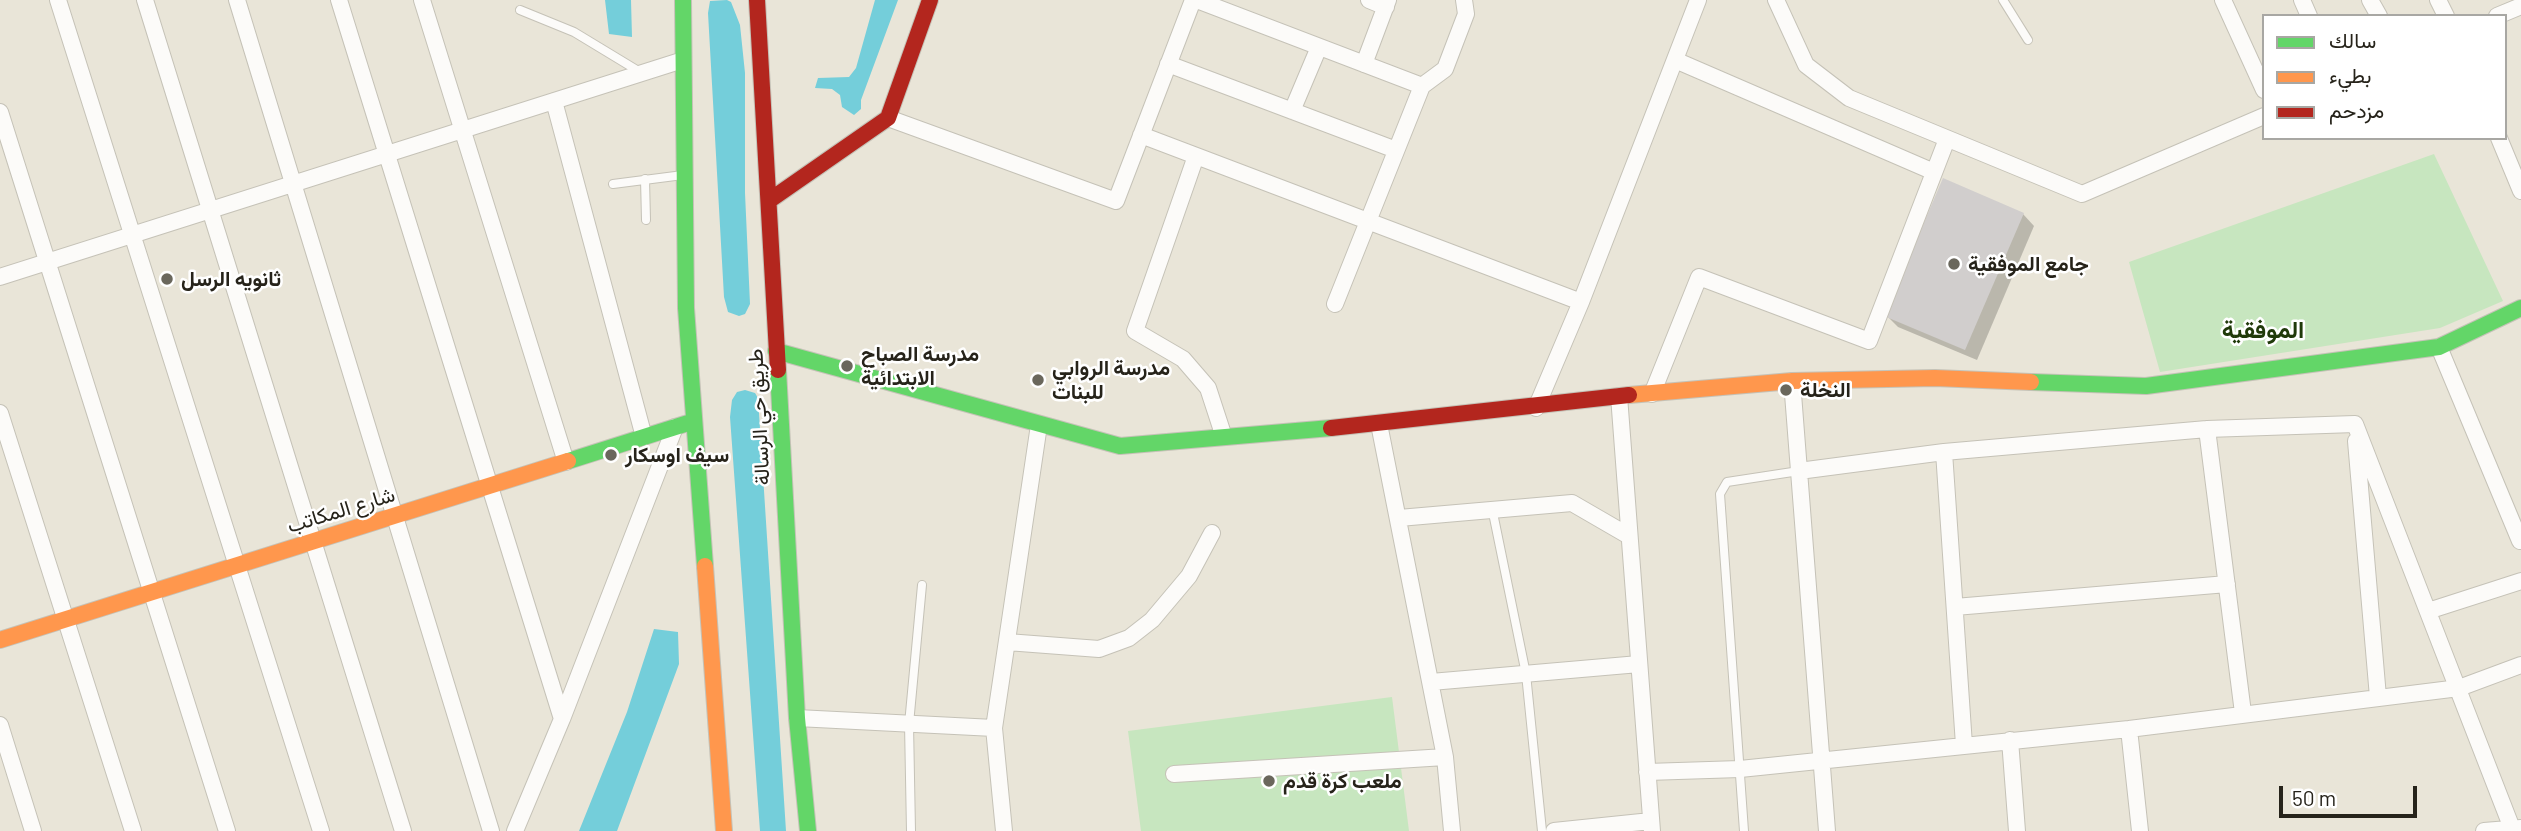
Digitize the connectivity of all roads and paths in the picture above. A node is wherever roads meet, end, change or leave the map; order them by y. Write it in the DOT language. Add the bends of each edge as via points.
graph roads {
  1 [pos="58,0"];
  2 [pos="145,0"];
  3 [pos="237,0"];
  4 [pos="339,0"];
  5 [pos="422,0"];
  6 [pos="683,0"];
  7 [pos="757,0"];
  8 [pos="930,0"];
  9 [pos="1195,0"];
  10 [pos="1369,0"];
  11 [pos="1464,0"];
  12 [pos="1698,0"];
  13 [pos="1776,0"];
  14 [pos="2003,0"];
  15 [pos="2223,0"];
  16 [pos="1387,3"];
  17 [pos="2521,6"];
  18 [pos="520,10"];
  19 [pos="2502,14"];
  20 [pos="2028,40"];
  21 [pos="1319,47"];
  22 [pos="1675,60"];
  23 [pos="683,61"];
  24 [pos="1168,64"];
  25 [pos="1364,64"];
  26 [pos="642,73"];
  27 [pos="1422,86"];
  28 [pos="2262,86"];
  29 [pos="554,101"];
  30 [pos="1292,111"];
  31 [pos="0,112"];
  32 [pos="888,118"];
  33 [pos="2262,118"];
  34 [pos="463,130"];
  35 [pos="1141,135"];
  36 [pos="1947,139"];
  37 [pos="2499,140"];
  38 [pos="1396,150"];
  39 [pos="387,155"];
  40 [pos="1196,156"];
  41 [pos="1934,172"];
  42 [pos="686,174"];
  43 [pos="645,179"];
  44 [pos="293,184"];
  45 [pos="613,184"];
  46 [pos="2521,191"];
  47 [pos="770,200"];
  48 [pos="210,211"];
  49 [pos="646,220"];
  50 [pos="1367,221"];
  51 [pos="132,235"];
  52 [pos="47,262"];
  53 [pos="0,277"];
  54 [pos="1581,302"];
  55 [pos="1335,304"];
  56 [pos="2521,308"];
  57 [pos="2439,346"];
  58 [pos="776,352"];
  59 [pos="1792,381"];
  60 [pos="1652,394"];
  61 [pos="1619,396"];
  62 [pos="1536,408"];
  63 [pos="0,413"];
  64 [pos="694,421"];
  65 [pos="1379,424"];
  66 [pos="2354,424"];
  67 [pos="1039,425"];
  68 [pos="675,427"];
  69 [pos="2207,429"];
  70 [pos="645,437"];
  71 [pos="1224,437"];
  72 [pos="1944,452"];
  73 [pos="566,462"];
  74 [pos="1799,471"];
  75 [pos="490,486"];
  76 [pos="1492,508"];
  77 [pos="395,516"];
  78 [pos="1399,518"];
  79 [pos="1212,533"];
  80 [pos="1629,536"];
  81 [pos="313,541"];
  82 [pos="2520,541"];
  83 [pos="237,565"];
  84 [pos="2521,581"];
  85 [pos="2227,584"];
  86 [pos="922,585"];
  87 [pos="152,592"];
  88 [pos="1955,607"];
  89 [pos="2428,611"];
  90 [pos="65,619"];
  91 [pos="0,640"];
  92 [pos="1007,642"];
  93 [pos="1639,664"];
  94 [pos="2521,665"];
  95 [pos="1526,674"];
  96 [pos="1431,682"];
  97 [pos="2459,688"];
  98 [pos="2378,697"];
  99 [pos="2243,713"];
  100 [pos="797,718"];
  101 [pos="562,719"];
  102 [pos="909,724"];
  103 [pos="0,725"];
  104 [pos="995,728"];
  105 [pos="2129,729"];
  106 [pos="2010,740"];
  107 [pos="1964,745"];
  108 [pos="1445,757"];
  109 [pos="1822,760"];
  110 [pos="1740,769"];
  111 [pos="1647,772"];
  112 [pos="1174,774"];
  113 [pos="1651,826"];
  114 [pos="2516,829"];
  115 [pos="33,831"];
  116 [pos="132,831"];
  117 [pos="227,831"];
  118 [pos="321,831"];
  119 [pos="403,831"];
  120 [pos="491,831"];
  121 [pos="515,831"];
  122 [pos="724,831"];
  123 [pos="808,831"];
  124 [pos="911,831"];
  125 [pos="1004,831"];
  126 [pos="1452,831"];
  127 [pos="1542,831"];
  128 [pos="1554,831"];
  129 [pos="1744,831"];
  130 [pos="1827,831"];
  131 [pos="2018,831"];
  132 [pos="2140,831"];
  133 [pos="2484,831"];
  1 -- 51 [label="street"];
  2 -- 48 [label="street"];
  3 -- 44 [label="street"];
  4 -- 39 [label="street"];
  5 -- 34 [label="street"];
  6 -- 23 [label="street"];
  7 -- 47 [label="street, طريق حي الرسالة"];
  8 -- 32 [label="street"];
  9 -- 21 [label="street"];
  9 -- 24 [label="street"];
  10 -- 16 [label="street"];
  11 -- 27 [label="street" via="1466,14 1445,69"];
  12 -- 22 [label="street"];
  13 -- 36 [label="street" via="1806,65 1849,98"];
  14 -- 20 [label="lane"];
  15 -- 28 [label="street"];
  16 -- 25 [label="street"];
  17 -- 19 [label="street"];
  18 -- 26 [label="lane" via="574,33"];
  21 -- 25 [label="street"];
  21 -- 30 [label="street"];
  22 -- 41 [label="street"];
  22 -- 54 [label="street"];
  23 -- 26 [label="street"];
  23 -- 42 [label="street"];
  24 -- 30 [label="street"];
  24 -- 35 [label="street"];
  25 -- 27 [label="street"];
  26 -- 29 [label="street"];
  27 -- 38 [label="street"];
  29 -- 34 [label="street"];
  29 -- 70 [label="street"];
  30 -- 38 [label="street"];
  31 -- 52 [label="street"];
  32 -- 35 [label="street" via="1116,201"];
  32 -- 47 [label="street"];
  33 -- 36 [label="street" via="2082,194"];
  34 -- 39 [label="street"];
  34 -- 73 [label="street"];
  35 -- 40 [label="street"];
  36 -- 41 [label="street"];
  37 -- 46 [label="street"];
  38 -- 50 [label="street"];
  39 -- 44 [label="street"];
  39 -- 75 [label="street"];
  40 -- 50 [label="street"];
  40 -- 71 [label="street" via="1135,331 1183,359 1208,388"];
  41 -- 60 [label="street" via="1869,341 1699,277"];
  42 -- 43 [label="lane"];
  42 -- 64 [label="street" via="686,308"];
  43 -- 45 [label="lane"];
  43 -- 49 [label="lane"];
  44 -- 48 [label="street"];
  44 -- 77 [label="street"];
  47 -- 58 [label="street, طريق حي الرسالة"];
  48 -- 51 [label="street"];
  48 -- 81 [label="street"];
  50 -- 54 [label="street"];
  50 -- 55 [label="street"];
  51 -- 52 [label="street"];
  51 -- 83 [label="street"];
  52 -- 53 [label="street"];
  52 -- 87 [label="street"];
  54 -- 62 [label="street"];
  56 -- 57 [label="street"];
  57 -- 59 [label="street" via="2146,386 1935,378"];
  57 -- 82 [label="street"];
  58 -- 67 [label="street"];
  58 -- 100 [label="street, طريق حي الرسالة"];
  59 -- 60 [label="street"];
  59 -- 74 [label="street"];
  60 -- 61 [label="street"];
  61 -- 62 [label="street"];
  61 -- 80 [label="street"];
  62 -- 65 [label="street"];
  63 -- 90 [label="street"];
  64 -- 68 [label="street, شارع المكاتب"];
  64 -- 122 [label="street"];
  65 -- 71 [label="street"];
  65 -- 78 [label="street"];
  66 -- 69 [label="street"];
  66 -- 89 [label="street"];
  66 -- 98 [label="street"];
  67 -- 71 [label="street" via="1120,446"];
  67 -- 92 [label="street"];
  68 -- 70 [label="street, شارع المكاتب"];
  68 -- 101 [label="street"];
  69 -- 72 [label="street"];
  69 -- 85 [label="street"];
  70 -- 73 [label="street, شارع المكاتب"];
  72 -- 74 [label="street"];
  72 -- 88 [label="street"];
  73 -- 75 [label="street, شارع المكاتب"];
  74 -- 109 [label="street"];
  74 -- 110 [label="lane" via="1727,482 1720,494"];
  75 -- 77 [label="street, شارع المكاتب"];
  75 -- 101 [label="street"];
  76 -- 78 [label="street"];
  76 -- 80 [label="street" via="1572,503"];
  76 -- 95 [label="lane"];
  77 -- 81 [label="street, شارع المكاتب"];
  77 -- 120 [label="street"];
  78 -- 96 [label="street"];
  79 -- 92 [label="street" via="1189,576 1152,620 1129,638 1099,649"];
  80 -- 93 [label="street"];
  81 -- 83 [label="street, شارع المكاتب"];
  81 -- 119 [label="street"];
  83 -- 87 [label="street, شارع المكاتب"];
  83 -- 118 [label="street"];
  84 -- 89 [label="street"];
  85 -- 88 [label="street"];
  85 -- 99 [label="street"];
  86 -- 102 [label="lane"];
  87 -- 90 [label="street, شارع المكاتب"];
  87 -- 117 [label="street"];
  88 -- 107 [label="street"];
  89 -- 97 [label="street"];
  90 -- 91 [label="street, شارع المكاتب"];
  90 -- 116 [label="street"];
  92 -- 104 [label="street"];
  93 -- 95 [label="street"];
  93 -- 111 [label="street"];
  94 -- 97 [label="street"];
  95 -- 96 [label="street"];
  95 -- 127 [label="lane"];
  96 -- 108 [label="street"];
  97 -- 98 [label="street"];
  97 -- 114 [label="street"];
  98 -- 99 [label="street"];
  99 -- 105 [label="street"];
  100 -- 102 [label="street"];
  100 -- 123 [label="street, طريق حي الرسالة"];
  101 -- 121 [label="street"];
  102 -- 104 [label="street"];
  102 -- 124 [label="lane"];
  103 -- 115 [label="street"];
  104 -- 125 [label="street"];
  105 -- 106 [label="street"];
  105 -- 132 [label="street"];
  106 -- 107 [label="street"];
  106 -- 131 [label="street"];
  107 -- 109 [label="street"];
  108 -- 112 [label="street"];
  108 -- 126 [label="street"];
  109 -- 110 [label="street"];
  109 -- 130 [label="street"];
  110 -- 111 [label="street"];
  110 -- 129 [label="lane"];
  111 -- 113 [label="street"];
  113 -- 128 [label="street"];
  114 -- 133 [label="street"];
}
